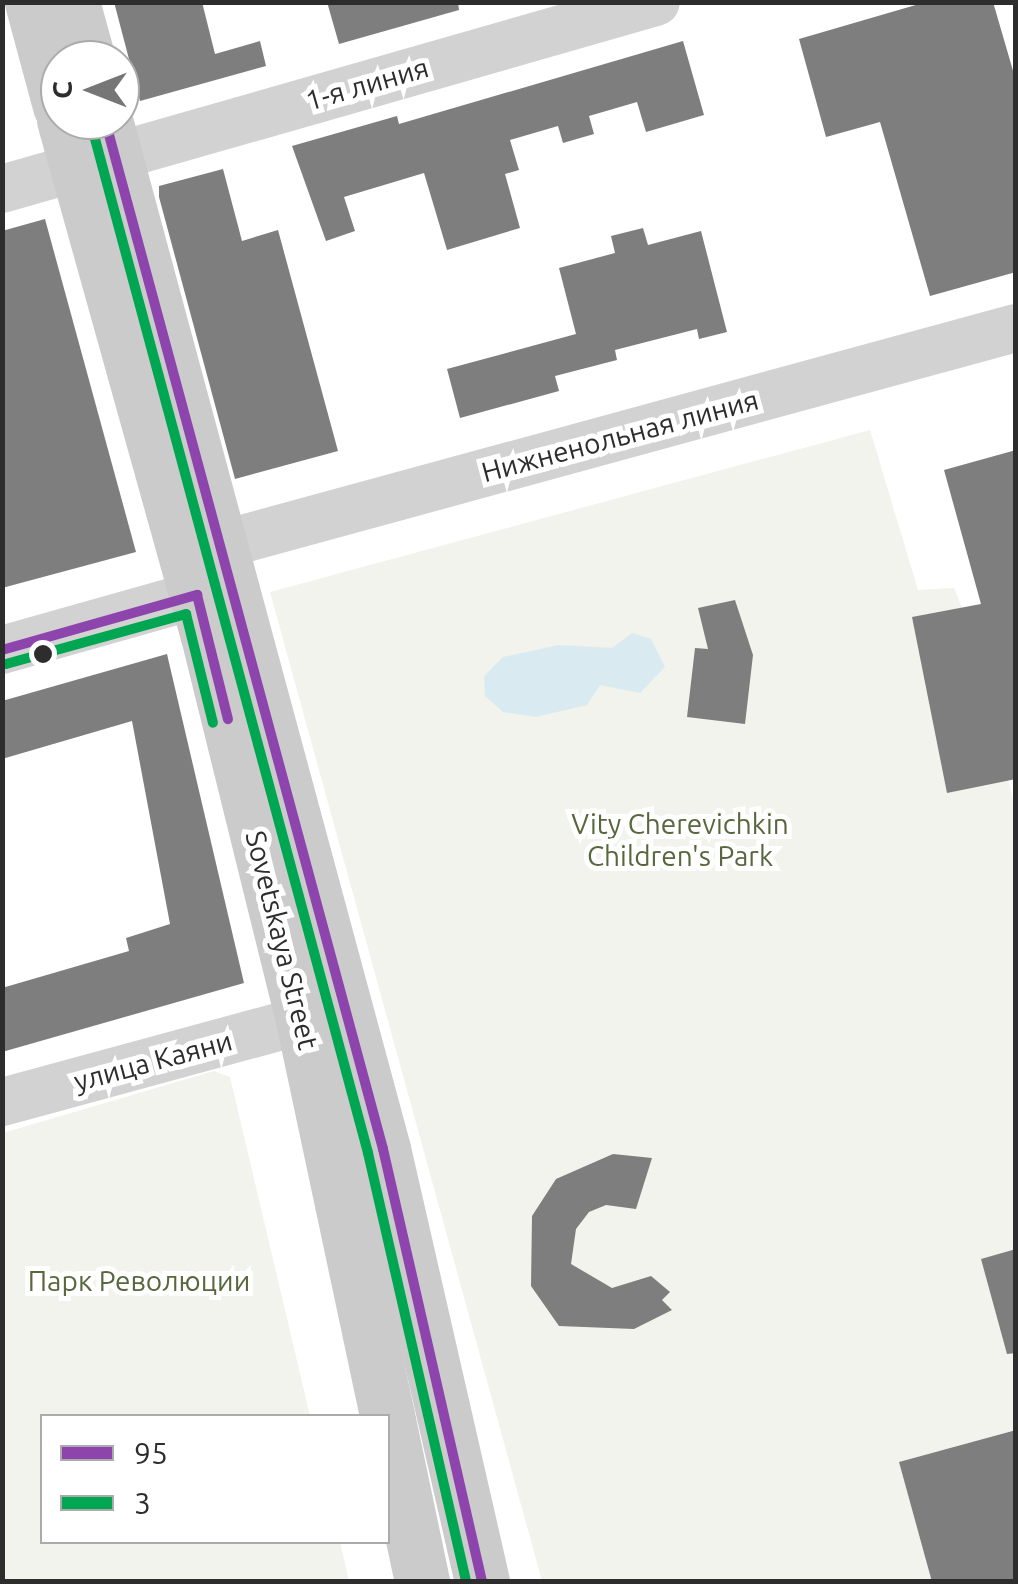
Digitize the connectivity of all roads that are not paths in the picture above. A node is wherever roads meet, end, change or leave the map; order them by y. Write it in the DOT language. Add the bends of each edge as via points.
graph roads {
  1 [pos="32,2"];
  2 [pos="72,2"];
  3 [pos="656,2"];
  4 [pos="42,40"];
  5 [pos="82,40"];
  6 [pos="140,128"];
  7 [pos="91,140"];
  8 [pos="2,189"];
  9 [pos="1016,328"];
  10 [pos="224,544"];
  11 [pos="197,596"];
  12 [pos="2,650"];
  13 [pos="303,1020"];
  14 [pos="2,1102"];
  15 [pos="386,1414"];
  16 [pos="446,1420"];
  17 [pos="390,1422"];
  18 [pos="390,1431"];
  19 [pos="422,1582"];
  20 [pos="482,1582"];
  1 -- 4 [label="main road"];
  2 -- 5 [label="main road"];
  3 -- 6 [label="street, 1-я линия"];
  7 -- 8 [label="street, 1-я линия"];
  7 -- 10 [label="main road, Sovetskaya Street"];
  7 -- 11 [label="main road, Sovetskaya Street"];
  9 -- 10 [label="street, Нижненольная линия"];
  10 -- 11 [label="street"];
  10 -- 16 [label="main road, Sovetskaya Street"];
  11 -- 12 [label="street"];
  11 -- 13 [label="main road, Sovetskaya Street"];
  13 -- 14 [label="street, улица Каяни"];
  13 -- 15 [label="main road, Sovetskaya Street"];
  16 -- 17 [label="street"];
  16 -- 20 [label="main road, Sovetskaya Street"];
  18 -- 19 [label="main road, Sovetskaya Street"];
}
